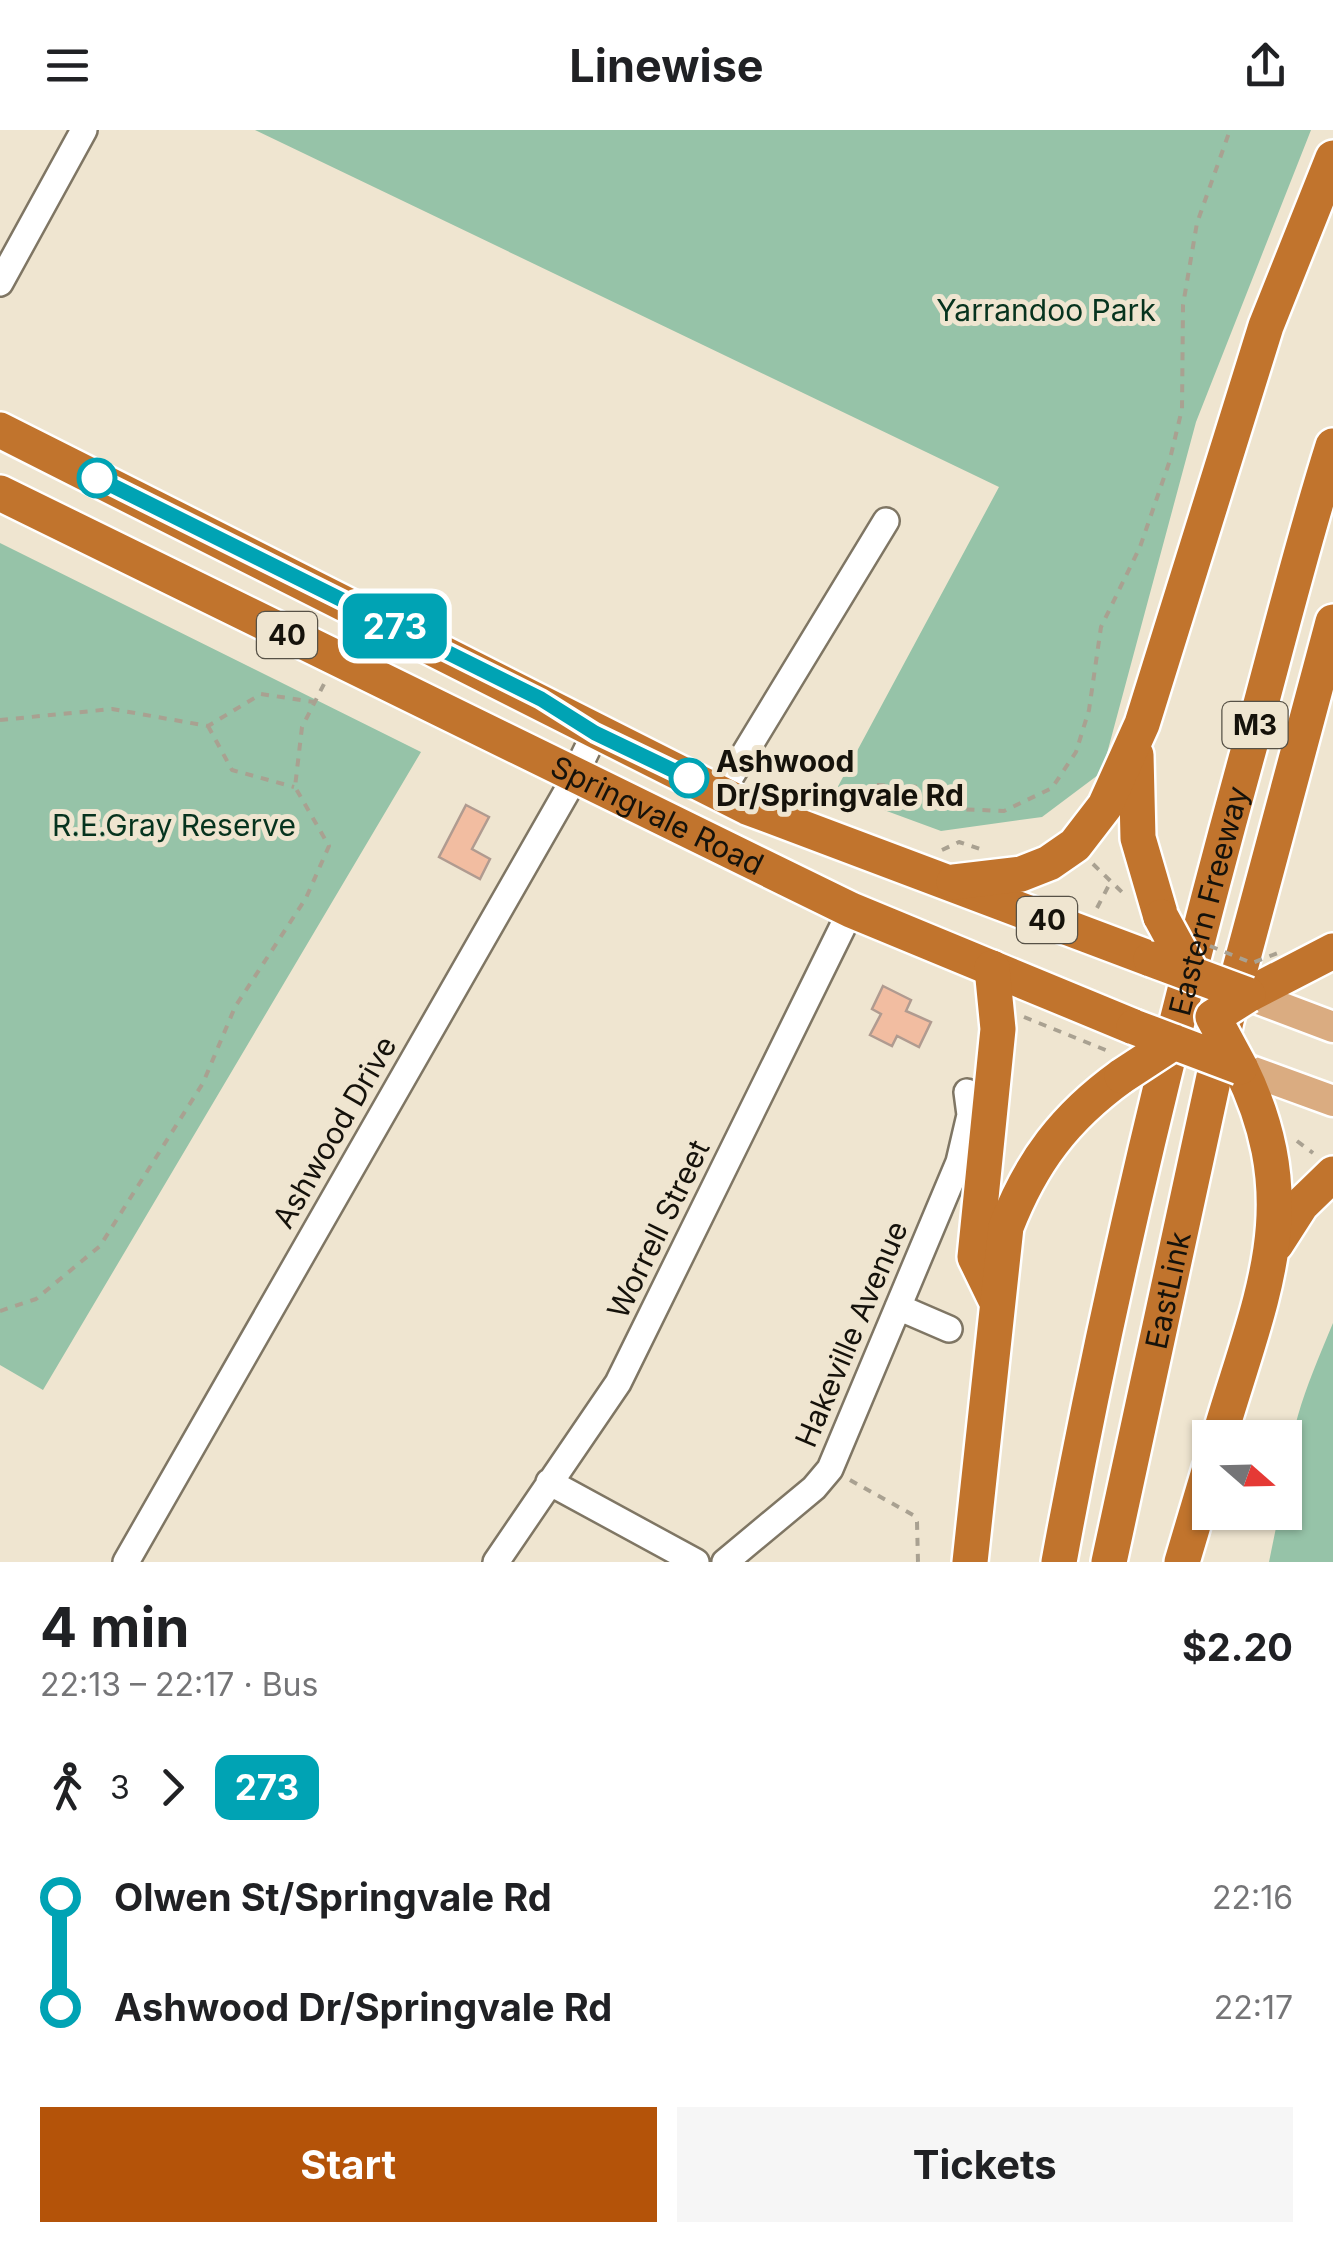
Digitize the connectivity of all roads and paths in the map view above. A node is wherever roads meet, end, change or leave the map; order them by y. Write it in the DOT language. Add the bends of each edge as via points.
graph roads {
  1 [pos="84,130"];
  2 [pos="1230,130"];
  3 [pos="1333,158"];
  4 [pos="0,283"];
  5 [pos="0,430"];
  6 [pos="1333,446"];
  7 [pos="0,493"];
  8 [pos="886,521"];
  9 [pos="1333,622"];
  10 [pos="324,684"];
  11 [pos="314,702"];
  12 [pos="0,720"];
  13 [pos="1142,724"];
  14 [pos="208,726"];
  15 [pos="595,733"];
  16 [pos="574,777"];
  17 [pos="296,787"];
  18 [pos="720,794"];
  19 [pos="843,802"];
  20 [pos="942,883"];
  21 [pos="851,910"];
  22 [pos="1333,952"];
  23 [pos="1200,961"];
  24 [pos="992,968"];
  25 [pos="1252,994"];
  26 [pos="1022,1016"];
  27 [pos="1333,1026"];
  28 [pos="1174,1042"];
  29 [pos="1122,1052"];
  30 [pos="1248,1076"];
  31 [pos="967,1092"];
  32 [pos="1333,1101"];
  33 [pos="1150,1128"];
  34 [pos="1333,1174"];
  35 [pos="1275,1244"];
  36 [pos="995,1298"];
  37 [pos="898,1307"];
  38 [pos="0,1311"];
  39 [pos="949,1329"];
  40 [pos="1224,1420"];
  41 [pos="821,1464"];
  42 [pos="549,1482"];
  43 [pos="1192,1528"];
  44 [pos="126,1562"];
  45 [pos="496,1562"];
  46 [pos="695,1562"];
  47 [pos="725,1562"];
  48 [pos="918,1562"];
  49 [pos="970,1562"];
  50 [pos="1058,1562"];
  51 [pos="1109,1562"];
  52 [pos="1182,1562"];
  1 -- 4 [label="street"];
  2 -- 19 [label="path" via="1196,223 1183,305 1182,409 1140,547 1101,627 1076,752 1052,788 1004,810 958,809 923,787 876,785"];
  3 -- 13 [label="highway" via="1266,326"];
  5 -- 15 [label="highway, Springvale Road / 40" via="541,699"];
  6 -- 33 [label="highway, Eastern Freeway / M3"];
  7 -- 16 [label="highway, Springvale Road / 40"];
  8 -- 18 [label="street"];
  9 -- 25 [label="highway, Eastern Freeway / M3"];
  10 -- 11 [label="path"];
  11 -- 14 [label="path" via="261,694"];
  11 -- 17 [label="path" via="302,727"];
  12 -- 14 [label="path" via="112,708"];
  13 -- 20 [label="highway" via="1105,806 1075,845 1033,871"];
  13 -- 23 [label="highway, bridge" via="1134,809 1143,864 1161,917"];
  14 -- 17 [label="path" via="232,770"];
  15 -- 16 [label="street, Ashwood Drive"];
  15 -- 18 [label="highway, Springvale Road / 40"];
  16 -- 21 [label="highway, Springvale Road / 40"];
  16 -- 44 [label="street, Ashwood Drive"];
  17 -- 38 [label="path" via="329,846 306,898 234,1007 203,1082 100,1246 36,1299"];
  18 -- 20 [label="highway, Springvale Road / 40"];
  20 -- 23 [label="highway, Springvale Road / 40, bridge" via="1151,959"];
  21 -- 24 [label="highway, Springvale Road / 40"];
  21 -- 42 [label="street, Worrell Street" via="618,1383"];
  22 -- 25 [label="highway"];
  23 -- 25 [label="highway, Springvale Road / 40, bridge"];
  23 -- 25 [label="path, bridge" via="1252,963"];
  24 -- 29 [label="highway, Springvale Road / 40"];
  24 -- 36 [label="highway" via="998,1029 974,1258"];
  25 -- 27 [label="main road, Springvale Road / 40"];
  25 -- 28 [label="highway"];
  25 -- 30 [label="highway, bridge"];
  25 -- 51 [label="highway, EastLink / M3"];
  26 -- 29 [label="path"];
  28 -- 29 [label="highway, bridge"];
  28 -- 29 [label="highway, Springvale Road / 40, bridge"];
  28 -- 30 [label="highway, Springvale Road / 40, bridge"];
  29 -- 36 [label="highway" via="1024,1181 1006,1227"];
  30 -- 32 [label="main road, Springvale Road / 40"];
  30 -- 35 [label="highway" via="1274,1160"];
  31 -- 37 [label="street, Hakeville Avenue" via="970,1114 960,1162"];
  33 -- 50 [label="highway, EastLink / M3"];
  34 -- 35 [label="highway"];
  35 -- 40 [label="highway"];
  36 -- 49 [label="highway"];
  37 -- 39 [label="street"];
  37 -- 41 [label="street, Hakeville Avenue"];
  41 -- 47 [label="street, Hakeville Avenue" via="814,1488"];
  41 -- 48 [label="path" via="912,1515"];
  42 -- 45 [label="street, Worrell Street"];
  42 -- 46 [label="street"];
  43 -- 52 [label="highway"];
}
